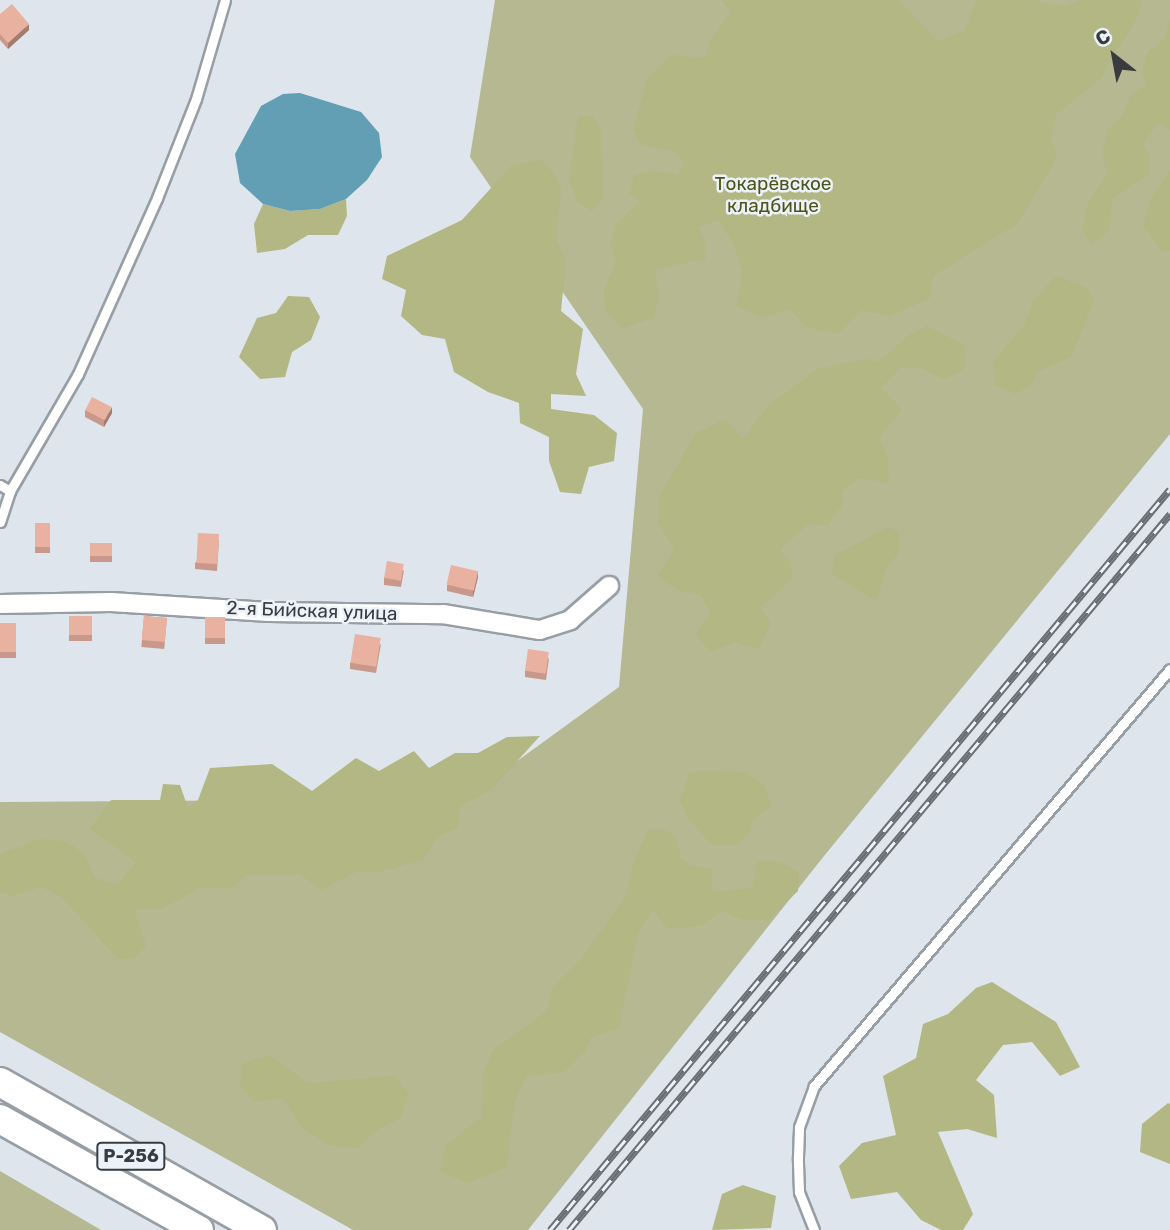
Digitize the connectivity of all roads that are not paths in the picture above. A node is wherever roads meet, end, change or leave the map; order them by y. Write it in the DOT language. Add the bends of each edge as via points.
graph roads {
  1 [pos="225,0"];
  2 [pos="0,485"];
  3 [pos="9,491"];
  4 [pos="0,522"];
  5 [pos="609,586"];
  6 [pos="0,604"];
  7 [pos="1170,669"];
  8 [pos="0,1082"];
  9 [pos="0,1119"];
  10 [pos="199,1230"];
  11 [pos="262,1230"];
  12 [pos="814,1230"];
  1 -- 3 [label="lane" via="196,99 158,198 78,374"];
  2 -- 3 [label="lane"];
  3 -- 4 [label="lane"];
  5 -- 6 [label="street, 2-я Бийская улица" via="570,621 540,630 443,614 269,612 111,601"];
  7 -- 12 [label="lane" via="814,1086 799,1127 798,1157 799,1192"];
  8 -- 11 [label="highway, Р-256"];
  9 -- 10 [label="highway, Р-256"];
}
